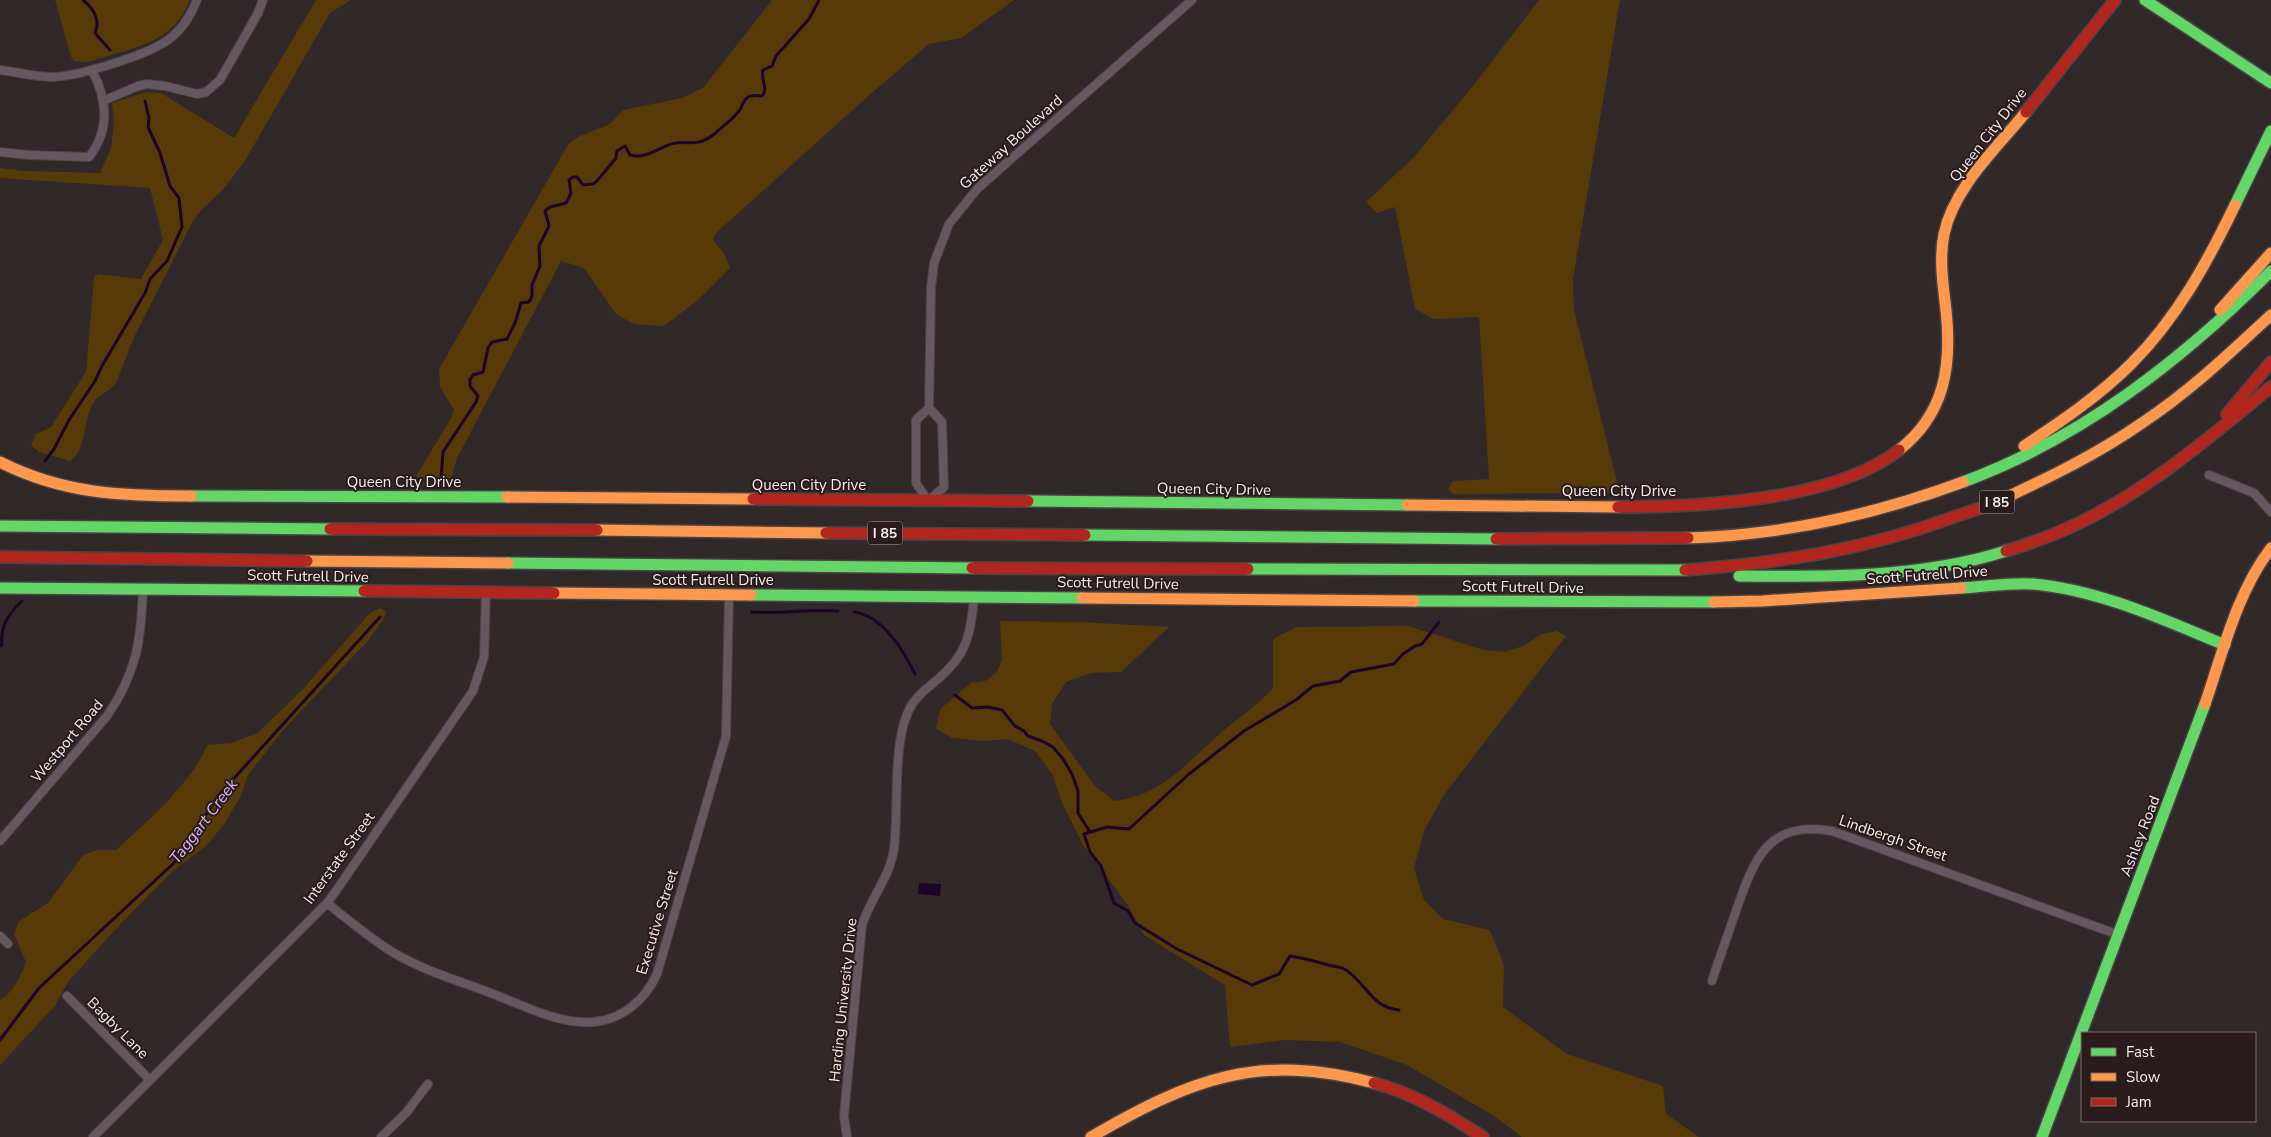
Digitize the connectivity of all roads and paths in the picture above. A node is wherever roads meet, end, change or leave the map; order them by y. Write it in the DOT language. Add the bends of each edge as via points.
graph roads {
  1 [pos="197,0"];
  2 [pos="263,0"];
  3 [pos="1192,0"];
  4 [pos="2114,0"];
  5 [pos="2144,0"];
  6 [pos="0,70"];
  7 [pos="92,70"];
  8 [pos="2271,83"];
  9 [pos="105,100"];
  10 [pos="2271,131"];
  11 [pos="0,152"];
  12 [pos="2271,253"];
  13 [pos="2271,272"];
  14 [pos="2271,315"];
  15 [pos="2271,362"];
  16 [pos="2162,371"];
  17 [pos="2271,387"];
  18 [pos="929,408"];
  19 [pos="2205,439"];
  20 [pos="0,462"];
  21 [pos="2209,475"];
  22 [pos="1974,479"];
  23 [pos="928,501"];
  24 [pos="2271,512"];
  25 [pos="0,526"];
  26 [pos="2271,548"];
  27 [pos="0,557"];
  28 [pos="1673,571"];
  29 [pos="0,588"];
  30 [pos="143,589"];
  31 [pos="486,592"];
  32 [pos="729,595"];
  33 [pos="974,597"];
  34 [pos="2226,645"];
  35 [pos="0,841"];
  36 [pos="327,903"];
  37 [pos="2119,935"];
  38 [pos="0,936"];
  39 [pos="8,944"];
  40 [pos="1712,981"];
  41 [pos="67,996"];
  42 [pos="150,1080"];
  43 [pos="428,1084"];
  44 [pos="93,1137"];
  45 [pos="381,1137"];
  46 [pos="848,1137"];
  47 [pos="1091,1137"];
  48 [pos="1483,1137"];
  49 [pos="2042,1137"];
  1 -- 7 [label="street" via="181,29 161,45"];
  2 -- 9 [label="street" via="220,80 206,92 197,94 148,84"];
  3 -- 18 [label="street, Gateway Boulevard" via="977,189 952,218 940,241 933,269"];
  4 -- 23 [label="main road, Queen City Drive" via="1960,195 1948,221 1944,246 1948,352 1943,390 1931,416 1913,439 1896,454 1870,468 1793,494 1707,506"];
  5 -- 8 [label="main road"];
  6 -- 7 [label="street" via="52,77"];
  7 -- 9 [label="street"];
  9 -- 11 [label="street" via="98,146 89,157"];
  10 -- 22 [label="main road" via="2195,283 2156,337 2127,367 2081,405"];
  12 -- 16 [label="main road"];
  13 -- 16 [label="main road, I 85" via="2220,323"];
  14 -- 28 [label="main road, I 85" via="2213,369 2145,421 2061,472 1998,502 1920,531 1840,552 1749,567"];
  15 -- 19 [label="main road"];
  16 -- 22 [label="main road, I 85" via="2066,434"];
  17 -- 19 [label="main road"];
  18 -- 23 [label="street" via="916,420 916,483"];
  18 -- 23 [label="street" via="942,422 944,488"];
  19 -- 28 [label="main road" via="2116,503 2057,533 2016,549 1937,566 1838,575 1769,577"];
  20 -- 23 [label="main road, Queen City Drive" via="66,487 129,496"];
  21 -- 24 [label="street" via="2254,493"];
  22 -- 25 [label="main road, I 85" via="1902,504 1821,524 1736,536 1672,539"];
  26 -- 34 [label="main road, Ashley Road" via="2239,607"];
  27 -- 28 [label="main road, I 85" via="907,568"];
  29 -- 30 [label="main road, Scott Futrell Drive"];
  30 -- 31 [label="main road, Scott Futrell Drive"];
  30 -- 35 [label="street, Westport Road" via="138,650 119,698"];
  31 -- 32 [label="main road, Scott Futrell Drive"];
  31 -- 36 [label="street, Interstate Street" via="484,657 473,691"];
  32 -- 33 [label="main road, Scott Futrell Drive"];
  32 -- 36 [label="street, Executive Street" via="726,736 657,974 642,999 629,1009 609,1019 566,1020 418,965 373,938"];
  33 -- 34 [label="main road, Scott Futrell Drive" via="1655,603 1762,601 2032,584 2103,597"];
  33 -- 46 [label="street, Harding University Drive" via="969,636 960,657 918,696 904,721 894,851 862,926 844,1116"];
  34 -- 37 [label="main road, Ashley Road"];
  36 -- 42 [label="street, Interstate Street"];
  37 -- 40 [label="street, Lindbergh Street" via="1832,831 1804,829 1773,841 1752,867"];
  37 -- 49 [label="main road, Ashley Road" via="2094,993"];
  38 -- 39 [label="street"];
  41 -- 42 [label="street, Bagby Lane"];
  42 -- 44 [label="street, Interstate Street"];
  43 -- 45 [label="street" via="406,1113"];
  47 -- 48 [label="main road" via="1164,1097 1193,1086 1243,1073 1288,1070 1332,1073 1378,1083 1437,1107"];
}
